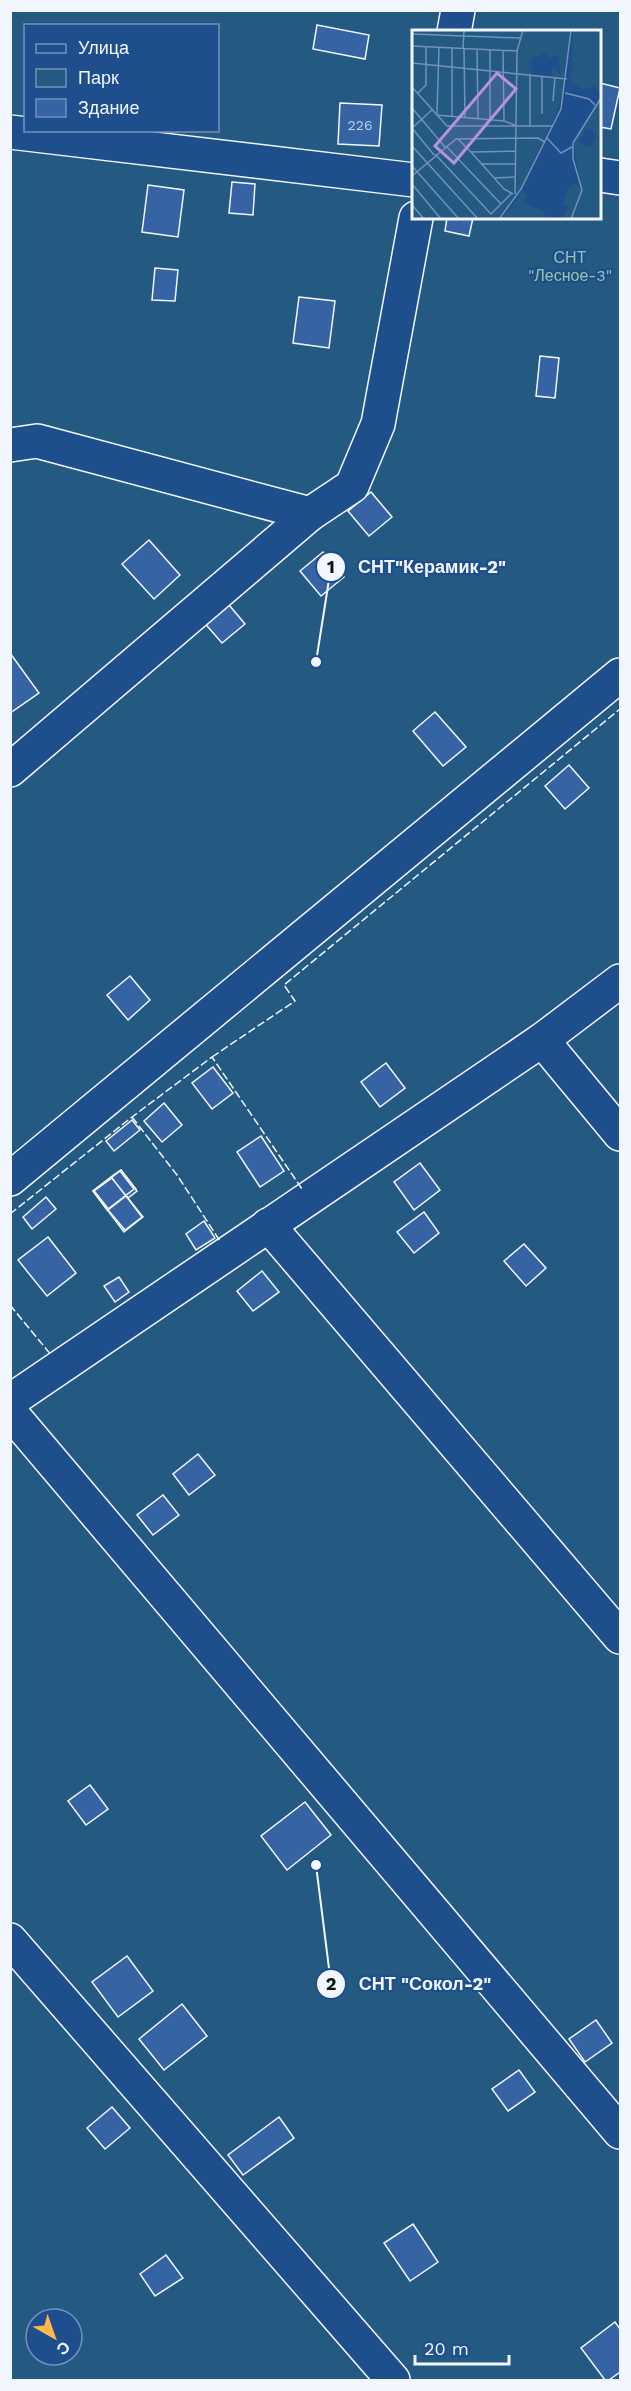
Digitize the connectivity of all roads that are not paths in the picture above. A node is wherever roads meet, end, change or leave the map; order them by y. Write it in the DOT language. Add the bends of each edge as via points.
graph roads {
  1 [pos="458,10"];
  2 [pos="453,30"];
  3 [pos="10,132"];
  4 [pos="601,175"];
  5 [pos="621,178"];
  6 [pos="412,180"];
  7 [pos="416,219"];
  8 [pos="10,445"];
  9 [pos="310,514"];
  10 [pos="621,675"];
  11 [pos="10,770"];
  12 [pos="621,981"];
  13 [pos="542,1040"];
  14 [pos="621,1134"];
  15 [pos="10,1179"];
  16 [pos="268,1225"];
  17 [pos="10,1401"];
  18 [pos="10,1412"];
  19 [pos="621,1637"];
  20 [pos="10,1940"];
  21 [pos="621,2132"];
  22 [pos="393,2380"];
  1 -- 2 [label="street"];
  3 -- 6 [label="street"];
  4 -- 5 [label="street"];
  7 -- 9 [label="street" via="378,424 352,486"];
  8 -- 9 [label="street" via="38,441"];
  9 -- 11 [label="street"];
  10 -- 15 [label="street"];
  12 -- 13 [label="street"];
  13 -- 14 [label="street"];
  13 -- 16 [label="street"];
  16 -- 17 [label="street"];
  16 -- 19 [label="street"];
  18 -- 21 [label="street"];
  20 -- 22 [label="street"];
}
